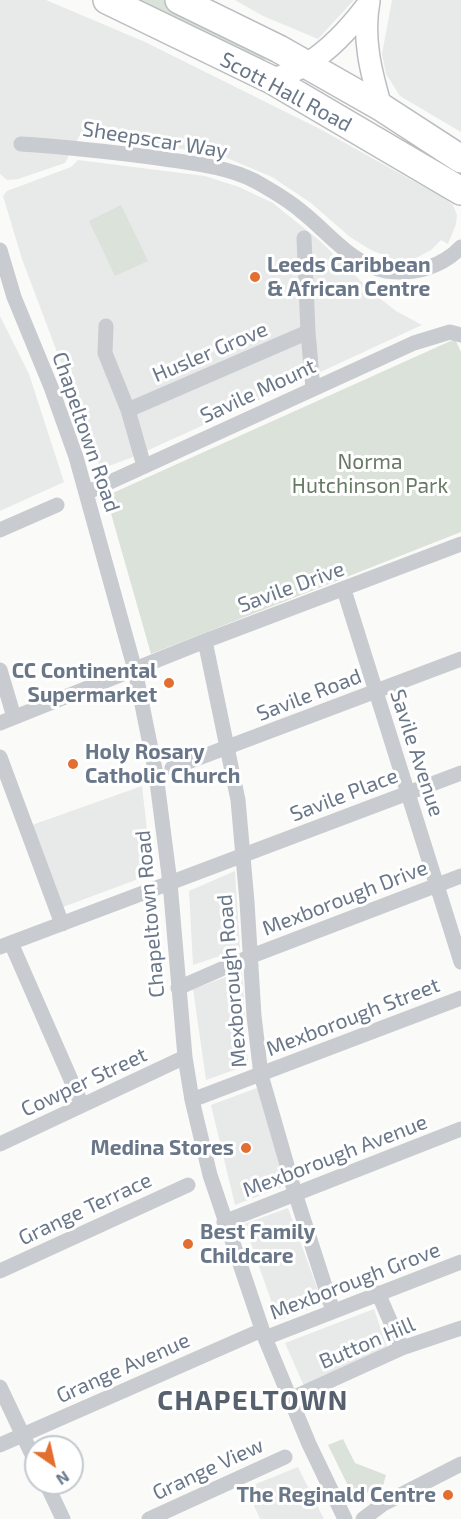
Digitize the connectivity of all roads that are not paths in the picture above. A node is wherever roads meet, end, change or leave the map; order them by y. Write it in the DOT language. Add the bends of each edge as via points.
graph roads {
  1 [pos="107,0"];
  2 [pos="179,0"];
  3 [pos="369,2"];
  4 [pos="306,65"];
  5 [pos="272,80"];
  6 [pos="381,107"];
  7 [pos="21,144"];
  8 [pos="461,159"];
  9 [pos="461,191"];
  10 [pos="304,238"];
  11 [pos="461,247"];
  12 [pos="0,250"];
  13 [pos="0,279"];
  14 [pos="14,297"];
  15 [pos="106,326"];
  16 [pos="308,332"];
  17 [pos="455,334"];
  18 [pos="313,389"];
  19 [pos="128,410"];
  20 [pos="144,466"];
  21 [pos="86,493"];
  22 [pos="57,505"];
  23 [pos="0,530"];
  24 [pos="461,544"];
  25 [pos="344,590"];
  26 [pos="205,641"];
  27 [pos="461,659"];
  28 [pos="0,670"];
  29 [pos="135,670"];
  30 [pos="375,692"];
  31 [pos="7,720"];
  32 [pos="228,748"];
  33 [pos="0,757"];
  34 [pos="165,771"];
  35 [pos="461,773"];
  36 [pos="408,793"];
  37 [pos="243,857"];
  38 [pos="461,876"];
  39 [pos="170,883"];
  40 [pos="436,885"];
  41 [pos="62,924"];
  42 [pos="5,945"];
  43 [pos="249,957"];
  44 [pos="461,962"];
  45 [pos="178,988"];
  46 [pos="461,998"];
  47 [pos="185,1057"];
  48 [pos="261,1075"];
  49 [pos="192,1100"];
  50 [pos="82,1105"];
  51 [pos="461,1129"];
  52 [pos="0,1144"];
  53 [pos="188,1185"];
  54 [pos="295,1193"];
  55 [pos="224,1221"];
  56 [pos="461,1262"];
  57 [pos="0,1271"];
  58 [pos="378,1293"];
  59 [pos="333,1311"];
  60 [pos="461,1328"];
  61 [pos="264,1334"];
  62 [pos="402,1348"];
  63 [pos="0,1387"];
  64 [pos="290,1399"];
  65 [pos="23,1435"];
  66 [pos="0,1445"];
  67 [pos="285,1456"];
  68 [pos="461,1464"];
  69 [pos="52,1495"];
  70 [pos="63,1519"];
  71 [pos="149,1519"];
  72 [pos="345,1519"];
  73 [pos="363,1519"];
  1 -- 5 [label="highway, Scott Hall Road"];
  2 -- 4 [label="highway, Scott Hall Road"];
  3 -- 4 [label="street" via="346,33"];
  3 -- 6 [label="street" via="366,39"];
  4 -- 5 [label="street"];
  4 -- 6 [label="highway, Scott Hall Road"];
  5 -- 9 [label="highway, Scott Hall Road"];
  6 -- 8 [label="highway, Scott Hall Road"];
  7 -- 11 [label="street, Sheepscar Way" via="195,164 239,175 291,203 362,261 384,270 409,272 432,267"];
  10 -- 16 [label="street"];
  12 -- 14 [label="street, Chapeltown Road"];
  13 -- 14 [label="street, Chapeltown Road"];
  14 -- 21 [label="street, Chapeltown Road" via="51,387"];
  15 -- 19 [label="street" via="105,353"];
  16 -- 18 [label="street"];
  16 -- 19 [label="street, Husler Grove"];
  17 -- 18 [label="street, Savile Mount" via="414,343"];
  18 -- 20 [label="street, Savile Mount"];
  19 -- 20 [label="street"];
  20 -- 21 [label="street, Savile Mount"];
  21 -- 29 [label="street, Chapeltown Road"];
  22 -- 23 [label="street"];
  24 -- 25 [label="street, Savile Drive"];
  25 -- 26 [label="street, Savile Drive"];
  25 -- 30 [label="street, Savile Avenue"];
  26 -- 29 [label="street, Savile Drive"];
  26 -- 32 [label="street, Mexborough Road"];
  27 -- 30 [label="street, Savile Road"];
  28 -- 31 [label="street"];
  29 -- 31 [label="street, Savile Drive"];
  29 -- 34 [label="street, Chapeltown Road"];
  30 -- 32 [label="street, Savile Road"];
  30 -- 36 [label="street, Savile Avenue"];
  32 -- 34 [label="street, Savile Road"];
  32 -- 37 [label="street, Mexborough Road"];
  33 -- 41 [label="street"];
  34 -- 39 [label="street, Chapeltown Road"];
  35 -- 36 [label="street, Savile Place"];
  36 -- 37 [label="street, Savile Place"];
  36 -- 40 [label="street, Savile Avenue"];
  37 -- 39 [label="street, Savile Place"];
  37 -- 43 [label="street, Mexborough Road"];
  38 -- 40 [label="street, Mexborough Drive"];
  39 -- 41 [label="street, Savile Place"];
  39 -- 45 [label="street, Chapeltown Road"];
  40 -- 43 [label="street, Mexborough Drive"];
  40 -- 44 [label="street, Savile Avenue"];
  41 -- 42 [label="street, Savile Place"];
  42 -- 50 [label="street"];
  43 -- 45 [label="street, Mexborough Drive"];
  43 -- 48 [label="street, Mexborough Road"];
  45 -- 47 [label="street, Chapeltown Road"];
  46 -- 48 [label="street, Mexborough Street"];
  47 -- 49 [label="street, Chapeltown Road"];
  47 -- 50 [label="street, Cowper Street"];
  48 -- 49 [label="street, Mexborough Street"];
  48 -- 54 [label="street, Mexborough Road"];
  49 -- 55 [label="street, Chapeltown Road"];
  50 -- 52 [label="street, Cowper Street"];
  51 -- 54 [label="street, Mexborough Avenue"];
  53 -- 57 [label="street, Grange Terrace"];
  54 -- 55 [label="street, Mexborough Avenue"];
  54 -- 59 [label="street, Mexborough Road"];
  55 -- 61 [label="street, Chapeltown Road"];
  56 -- 58 [label="street, Mexborough Grove"];
  58 -- 59 [label="street, Mexborough Grove"];
  58 -- 62 [label="street"];
  59 -- 61 [label="street, Mexborough Grove"];
  60 -- 62 [label="street, Button Hill"];
  61 -- 64 [label="street, Chapeltown Road"];
  61 -- 65 [label="street, Grange Avenue"];
  62 -- 64 [label="street, Button Hill"];
  63 -- 65 [label="street"];
  64 -- 72 [label="street, Chapeltown Road"];
  65 -- 66 [label="street, Grange Avenue"];
  67 -- 71 [label="street, Grange View"];
  68 -- 73 [label="street" via="383,1504"];
  69 -- 70 [label="street"];
}
